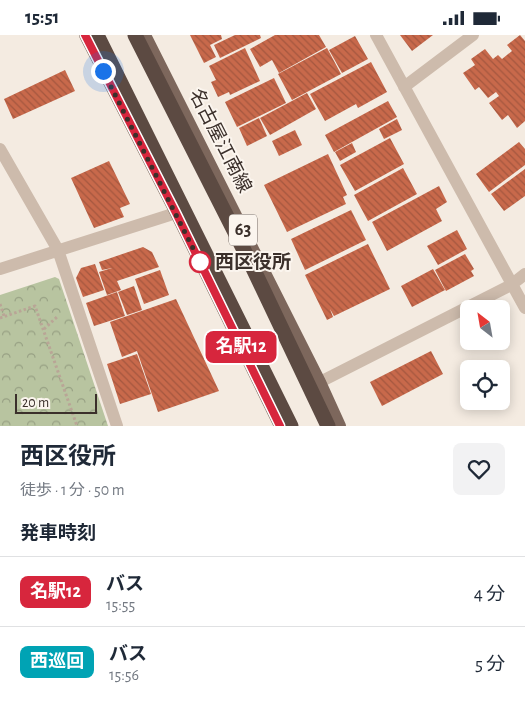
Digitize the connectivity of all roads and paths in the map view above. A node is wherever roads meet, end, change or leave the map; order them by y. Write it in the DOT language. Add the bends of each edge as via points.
graph roads {
  1 [pos="85,35"];
  2 [pos="97,35"];
  3 [pos="135,35"];
  4 [pos="145,35"];
  5 [pos="376,35"];
  6 [pos="472,35"];
  7 [pos="404,87"];
  8 [pos="0,149"];
  9 [pos="176,213"];
  10 [pos="58,250"];
  11 [pos="0,269"];
  12 [pos="525,274"];
  13 [pos="511,285"];
  14 [pos="0,304"];
  15 [pos="525,308"];
  16 [pos="2,317"];
  17 [pos="320,382"];
  18 [pos="77,426"];
  19 [pos="117,426"];
  20 [pos="280,426"];
  21 [pos="291,426"];
  22 [pos="328,426"];
  23 [pos="340,426"];
  1 -- 9 [label="main road"];
  2 -- 21 [label="highway, bridge"];
  3 -- 22 [label="highway" via="247,255"];
  4 -- 17 [label="main road, 名古屋江南線 / 63"];
  5 -- 7 [label="street"];
  6 -- 7 [label="street"];
  7 -- 13 [label="street"];
  8 -- 10 [label="street"];
  9 -- 10 [label="street"];
  9 -- 20 [label="main road"];
  10 -- 11 [label="street"];
  10 -- 19 [label="street"];
  12 -- 13 [label="street"];
  13 -- 15 [label="street"];
  13 -- 17 [label="street"];
  14 -- 16 [label="path"];
  16 -- 18 [label="path" via="35,306"];
  17 -- 23 [label="main road, 名古屋江南線 / 63"];
}
